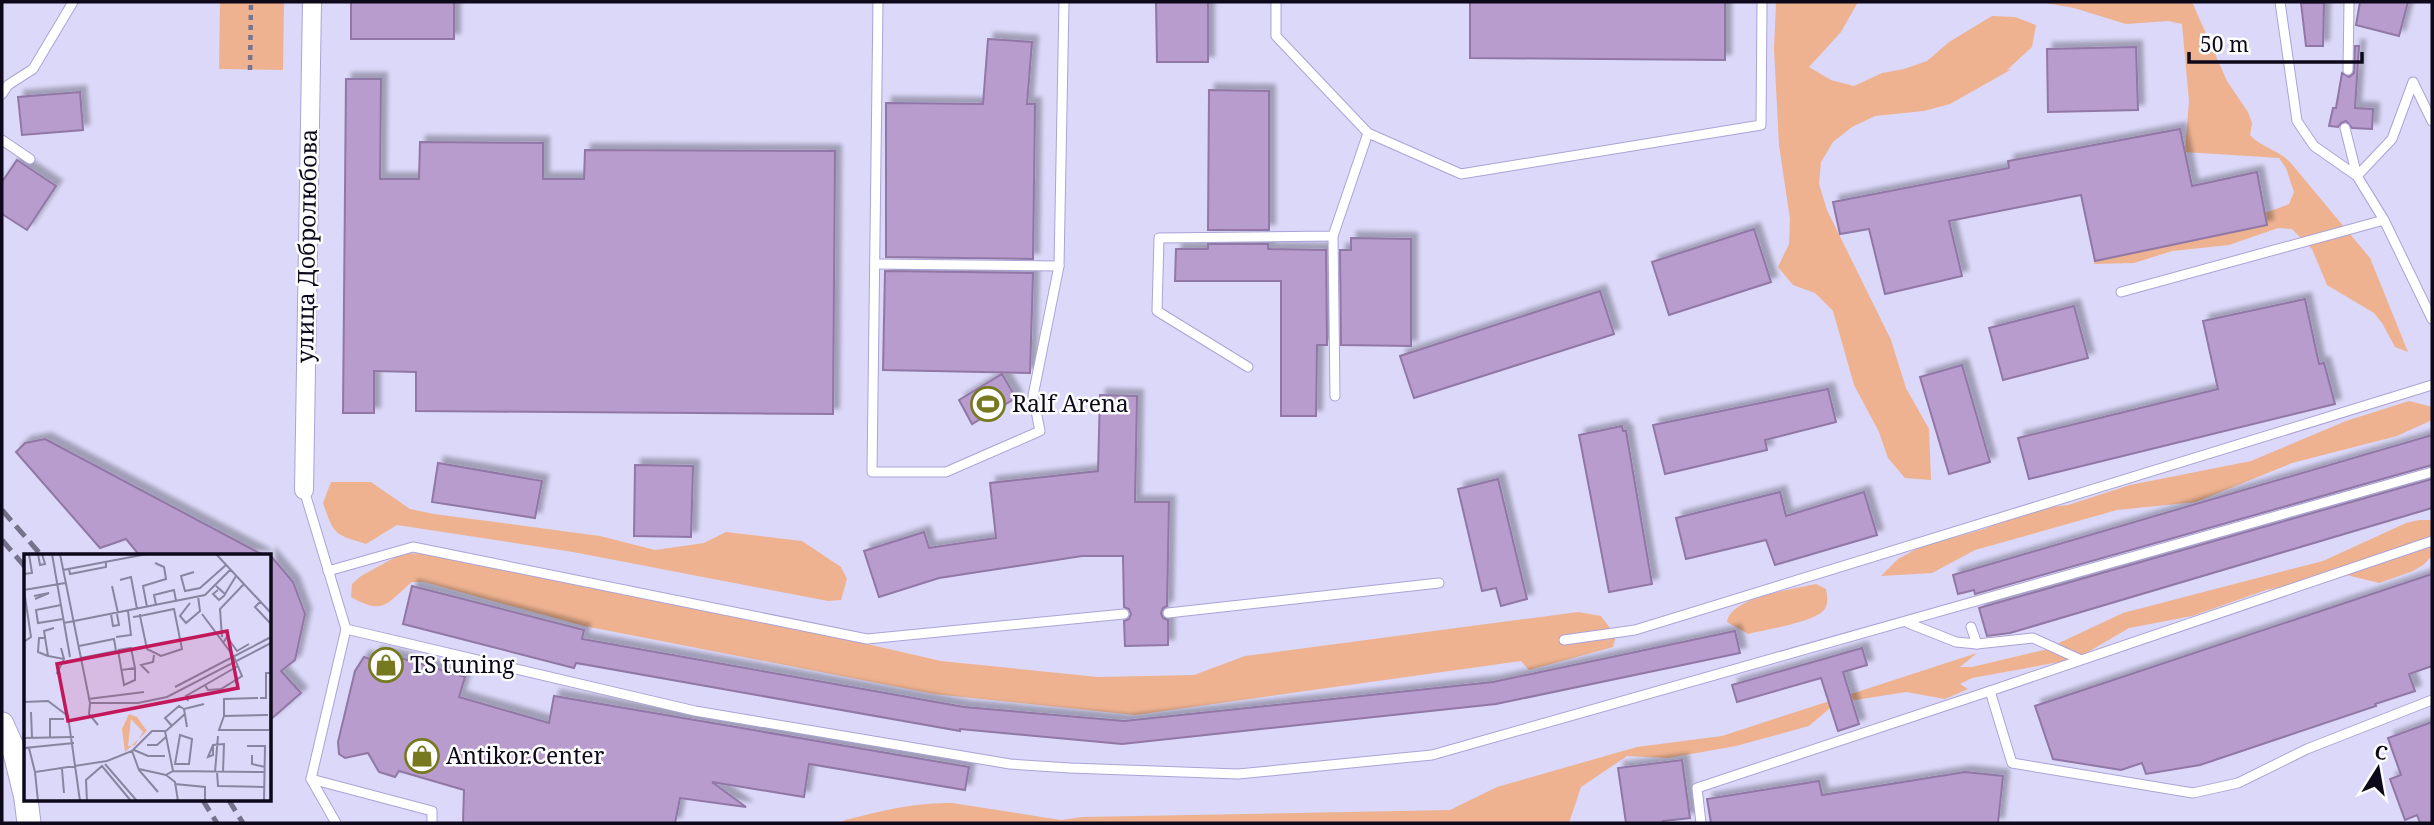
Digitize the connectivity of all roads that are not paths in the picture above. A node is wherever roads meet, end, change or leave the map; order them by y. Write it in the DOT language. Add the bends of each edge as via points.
graph roads {
  1 [pos="73,2"];
  2 [pos="312,2"];
  3 [pos="878,2"];
  4 [pos="1063,2"];
  5 [pos="1276,2"];
  6 [pos="1762,2"];
  7 [pos="2280,2"];
  8 [pos="2349,2"];
  9 [pos="2348,69"];
  10 [pos="2,94"];
  11 [pos="2432,121"];
  12 [pos="2345,128"];
  13 [pos="1368,133"];
  14 [pos="2,140"];
  15 [pos="30,159"];
  16 [pos="2357,176"];
  17 [pos="2384,220"];
  18 [pos="1333,236"];
  19 [pos="876,264"];
  20 [pos="1059,266"];
  21 [pos="2121,292"];
  22 [pos="2432,319"];
  23 [pos="1248,367"];
  24 [pos="2432,385"];
  25 [pos="1335,396"];
  26 [pos="2432,472"];
  27 [pos="304,490"];
  28 [pos="2432,541"];
  29 [pos="328,571"];
  30 [pos="1438,583"];
  31 [pos="1168,613"];
  32 [pos="1124,614"];
  33 [pos="1908,623"];
  34 [pos="1971,627"];
  35 [pos="346,629"];
  36 [pos="1564,640"];
  37 [pos="1977,644"];
  38 [pos="2079,659"];
  39 [pos="1990,691"];
  40 [pos="2432,700"];
  41 [pos="2,724"];
  42 [pos="311,779"];
  43 [pos="24,790"];
  44 [pos="26,800"];
  45 [pos="29,823"];
  46 [pos="336,823"];
  47 [pos="432,823"];
  48 [pos="1701,823"];
  1 -- 10 [label="lane" via="33,69"];
  2 -- 27 [label="street, улица Добролюбова"];
  3 -- 19 [label="lane"];
  4 -- 20 [label="lane"];
  5 -- 13 [label="lane" via="1276,36"];
  6 -- 13 [label="lane" via="1761,125 1461,174"];
  7 -- 16 [label="lane" via="2297,121 2314,146"];
  8 -- 9 [label="lane"];
  11 -- 16 [label="lane" via="2413,82 2392,139"];
  12 -- 16 [label="lane"];
  13 -- 18 [label="lane"];
  14 -- 15 [label="lane"];
  16 -- 17 [label="lane"];
  17 -- 21 [label="lane"];
  17 -- 22 [label="lane"];
  18 -- 23 [label="lane" via="1159,238 1157,311"];
  18 -- 25 [label="lane"];
  19 -- 20 [label="lane"];
  19 -- 20 [label="lane" via="872,472 946,472 1040,431 1033,396"];
  24 -- 36 [label="lane" via="1635,629"];
  26 -- 33 [label="lane"];
  27 -- 29 [label="lane"];
  28 -- 38 [label="lane"];
  29 -- 32 [label="lane" via="413,547 867,639"];
  29 -- 35 [label="lane"];
  30 -- 31 [label="lane"];
  33 -- 35 [label="lane" via="1432,755 1238,775 1010,764 695,711"];
  33 -- 37 [label="lane" via="1956,642"];
  34 -- 37 [label="lane"];
  35 -- 42 [label="lane"];
  37 -- 38 [label="lane" via="2033,638"];
  38 -- 39 [label="lane"];
  39 -- 40 [label="lane" via="2012,763 2193,793 2238,783 2307,749"];
  39 -- 48 [label="lane" via="1698,789"];
  41 -- 43 [label="street"];
  42 -- 46 [label="lane"];
  42 -- 47 [label="lane" via="432,811"];
  44 -- 45 [label="street"];
}
